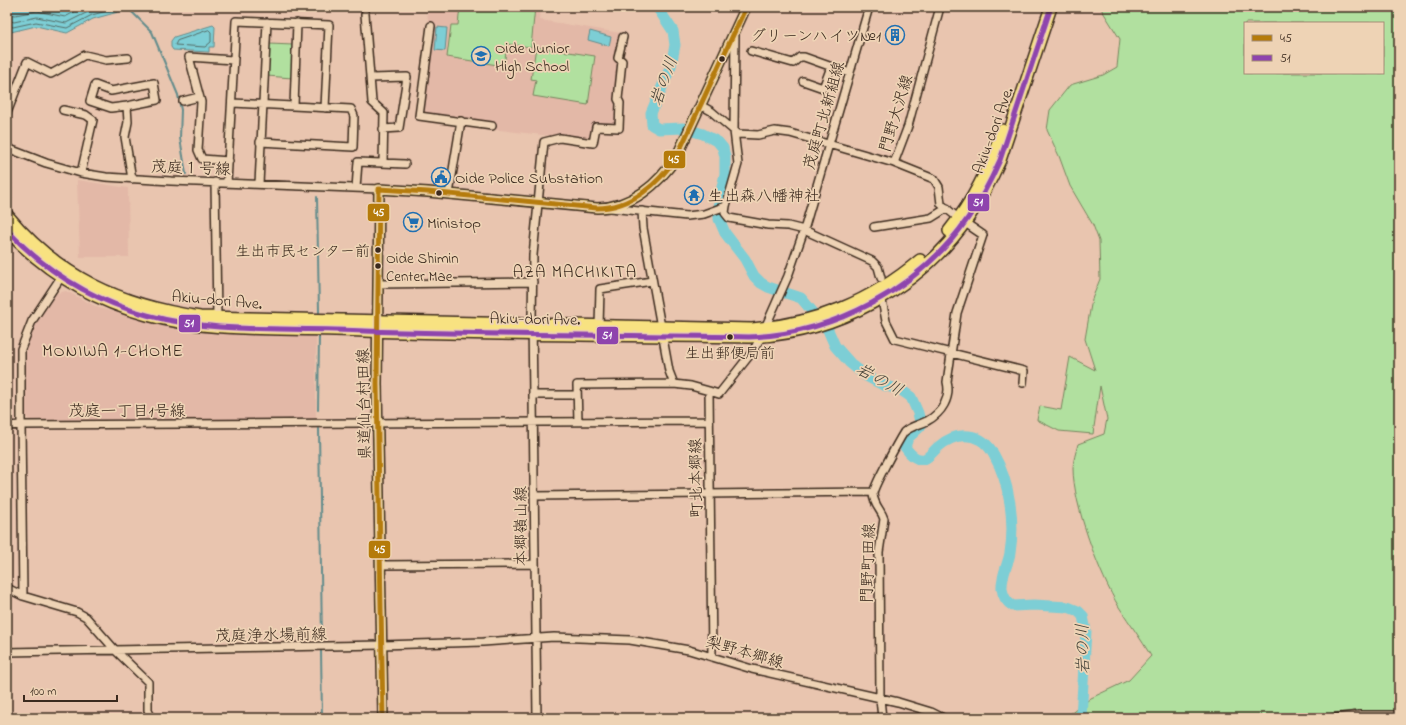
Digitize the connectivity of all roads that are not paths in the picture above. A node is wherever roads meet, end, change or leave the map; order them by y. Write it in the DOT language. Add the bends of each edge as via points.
graph roads {
  1 [pos="746,7"];
  2 [pos="869,7"];
  3 [pos="940,7"];
  4 [pos="1043,7"];
  5 [pos="1051,7"];
  6 [pos="366,14"];
  7 [pos="267,22"];
  8 [pos="297,23"];
  9 [pos="431,26"];
  10 [pos="735,34"];
  11 [pos="623,37"];
  12 [pos="751,51"];
  13 [pos="128,58"];
  14 [pos="234,60"];
  15 [pos="831,67"];
  16 [pos="849,73"];
  17 [pos="371,78"];
  18 [pos="803,81"];
  19 [pos="200,97"];
  20 [pos="183,101"];
  21 [pos="233,103"];
  22 [pos="263,105"];
  23 [pos="127,106"];
  24 [pos="294,106"];
  25 [pos="325,108"];
  26 [pos="700,109"];
  27 [pos="63,110"];
  28 [pos="7,113"];
  29 [pos="461,121"];
  30 [pos="492,126"];
  31 [pos="383,129"];
  32 [pos="734,131"];
  33 [pos="260,142"];
  34 [pos="829,144"];
  35 [pos="7,148"];
  36 [pos="229,161"];
  37 [pos="383,163"];
  38 [pos="894,163"];
  39 [pos="405,164"];
  40 [pos="82,173"];
  41 [pos="132,179"];
  42 [pos="215,182"];
  43 [pos="227,183"];
  44 [pos="259,184"];
  45 [pos="356,188"];
  46 [pos="379,189"];
  47 [pos="449,194"];
  48 [pos="538,203"];
  49 [pos="724,206"];
  50 [pos="605,208"];
  51 [pos="947,208"];
  52 [pos="642,211"];
  53 [pos="7,215"];
  54 [pos="962,221"];
  55 [pos="874,227"];
  56 [pos="804,230"];
  57 [pos="9,234"];
  58 [pos="64,273"];
  59 [pos="881,278"];
  60 [pos="652,281"];
  61 [pos="533,282"];
  62 [pos="378,284"];
  63 [pos="883,305"];
  64 [pos="217,318"];
  65 [pos="599,326"];
  66 [pos="377,327"];
  67 [pos="532,329"];
  68 [pos="662,331"];
  69 [pos="764,332"];
  70 [pos="952,353"];
  71 [pos="1023,383"];
  72 [pos="674,384"];
  73 [pos="709,391"];
  74 [pos="533,395"];
  75 [pos="578,395"];
  76 [pos="708,421"];
  77 [pos="578,422"];
  78 [pos="533,423"];
  79 [pos="378,424"];
  80 [pos="21,425"];
  81 [pos="7,426"];
  82 [pos="873,492"];
  83 [pos="710,494"];
  84 [pos="534,496"];
  85 [pos="534,564"];
  86 [pos="381,565"];
  87 [pos="7,588"];
  88 [pos="23,596"];
  89 [pos="536,638"];
  90 [pos="382,645"];
  91 [pos="116,651"];
  92 [pos="7,652"];
  93 [pos="712,657"];
  94 [pos="880,699"];
  95 [pos="1399,715"];
  96 [pos="151,718"];
  97 [pos="383,718"];
  98 [pos="537,718"];
  99 [pos="882,718"];
  100 [pos="943,718"];
  101 [pos="1333,718"];
  1 -- 10 [label="main road"];
  2 -- 16 [label="street, 茂庭町北新組線"];
  3 -- 38 [label="street, 門野大沢線" via="908,126"];
  4 -- 54 [label="highway, Akiu-dori Ave." via="988,169"];
  5 -- 54 [label="highway, Akiu-dori Ave." via="1000,160 990,183"];
  6 -- 17 [label="street"];
  7 -- 8 [label="street"];
  7 -- 14 [label="street" via="236,21"];
  7 -- 22 [label="street"];
  8 -- 24 [label="street"];
  8 -- 25 [label="street" via="329,25"];
  9 -- 29 [label="street" via="419,116 442,121"];
  10 -- 26 [label="main road"];
  10 -- 32 [label="street"];
  11 -- 48 [label="street, 本郷嶺山線" via="618,58 622,61 618,128 596,127 592,143 560,138 544,142"];
  12 -- 15 [label="street" via="793,63 804,57"];
  13 -- 28 [label="street" via="106,60 85,55 51,74 27,62"];
  14 -- 19 [label="street" via="189,57"];
  14 -- 21 [label="street"];
  15 -- 16 [label="street"];
  15 -- 18 [label="street" via="823,88"];
  16 -- 34 [label="street, 茂庭町北新組線"];
  17 -- 31 [label="street" via="372,102 384,113"];
  17 -- 31 [label="street" via="407,77 399,128"];
  19 -- 20 [label="street"];
  19 -- 36 [label="street" via="198,150 202,159"];
  21 -- 22 [label="street"];
  21 -- 36 [label="street"];
  22 -- 24 [label="street"];
  22 -- 33 [label="street"];
  23 -- 23 [label="street" via="111,108 90,101 95,85 111,91 154,83 157,100"];
  23 -- 41 [label="street" via="128,122 125,137"];
  24 -- 25 [label="street"];
  25 -- 33 [label="street" via="351,109 354,116 353,147"];
  26 -- 32 [label="street" via="711,111"];
  26 -- 50 [label="main road" via="667,172 631,200"];
  27 -- 40 [label="street" via="93,120"];
  29 -- 30 [label="street"];
  29 -- 47 [label="street"];
  31 -- 37 [label="street"];
  32 -- 34 [label="street" via="738,134 758,135 775,131"];
  32 -- 49 [label="street" via="738,164"];
  33 -- 44 [label="street"];
  34 -- 38 [label="street"];
  34 -- 56 [label="street, 茂庭町北新組線"];
  35 -- 40 [label="street, 茂庭１号線"];
  36 -- 43 [label="street"];
  37 -- 39 [label="street"];
  37 -- 45 [label="street" via="358,162"];
  38 -- 51 [label="street, 門野大沢線" via="934,179 939,187 942,204"];
  40 -- 41 [label="street, 茂庭１号線"];
  41 -- 42 [label="street, 茂庭１号線"];
  42 -- 43 [label="street, 茂庭１号線"];
  42 -- 64 [label="street"];
  43 -- 44 [label="street, 茂庭１号線"];
  44 -- 45 [label="street, 茂庭１号線"];
  45 -- 46 [label="street, 茂庭１号線"];
  46 -- 47 [label="main road"];
  46 -- 62 [label="main road, 県道仙台村田線"];
  47 -- 48 [label="main road"];
  48 -- 50 [label="main road"];
  48 -- 61 [label="street, 本郷嶺山線"];
  49 -- 52 [label="street" via="704,214 687,216"];
  49 -- 56 [label="street" via="729,218"];
  50 -- 52 [label="street"];
  51 -- 54 [label="street, 門野大沢線"];
  51 -- 55 [label="street" via="931,218"];
  52 -- 60 [label="street"];
  53 -- 58 [label="highway, Akiu-dori Ave."];
  54 -- 69 [label="highway, Akiu-dori Ave." via="937,255 892,291 857,311"];
  54 -- 70 [label="street" via="983,235 956,313"];
  56 -- 59 [label="street" via="872,261 878,267"];
  56 -- 69 [label="street, 茂庭町北新組線"];
  57 -- 58 [label="highway, Akiu-dori Ave." via="24,248"];
  58 -- 64 [label="highway, Akiu-dori Ave." via="134,303 171,313"];
  58 -- 66 [label="highway, Akiu-dori Ave." via="79,289 117,306 178,323 225,327"];
  58 -- 80 [label="street" via="32,321 21,349"];
  60 -- 65 [label="street" via="600,289"];
  60 -- 68 [label="street"];
  61 -- 62 [label="street"];
  61 -- 67 [label="street, 本郷嶺山線"];
  62 -- 66 [label="main road, 県道仙台村田線"];
  63 -- 70 [label="street" via="886,321 895,339"];
  64 -- 66 [label="highway, Akiu-dori Ave."];
  65 -- 67 [label="highway, Akiu-dori Ave."];
  65 -- 68 [label="highway, Akiu-dori Ave."];
  66 -- 67 [label="highway, Akiu-dori Ave."];
  66 -- 79 [label="main road, 県道仙台村田線"];
  67 -- 68 [label="highway, Akiu-dori Ave."];
  67 -- 74 [label="street, 本郷嶺山線"];
  68 -- 69 [label="highway, Akiu-dori Ave." via="735,329"];
  68 -- 72 [label="street" via="669,371"];
  69 -- 73 [label="street, 茂庭町北新組線" via="753,351 719,394"];
  70 -- 71 [label="street" via="1024,371"];
  70 -- 82 [label="street" via="946,402 927,421 908,429"];
  72 -- 73 [label="street"];
  72 -- 75 [label="street" via="578,385"];
  73 -- 76 [label="street, 町北本郷線"];
  74 -- 75 [label="street"];
  74 -- 78 [label="street, 本郷嶺山線"];
  75 -- 77 [label="street"];
  76 -- 77 [label="street, 茂庭一丁目1号線"];
  76 -- 83 [label="street, 町北本郷線"];
  77 -- 78 [label="street, 茂庭一丁目1号線"];
  78 -- 79 [label="street, 茂庭一丁目1号線"];
  78 -- 84 [label="street, 本郷嶺山線"];
  79 -- 80 [label="street, 茂庭一丁目1号線"];
  79 -- 86 [label="main road, 県道仙台村田線"];
  80 -- 81 [label="street, 茂庭一丁目1号線"];
  80 -- 88 [label="street"];
  82 -- 83 [label="street"];
  82 -- 94 [label="street, 門野町田線" via="876,507 884,520 878,552"];
  83 -- 84 [label="street"];
  83 -- 93 [label="street, 町北本郷線"];
  84 -- 85 [label="street, 本郷嶺山線"];
  85 -- 86 [label="street"];
  85 -- 89 [label="street, 本郷嶺山線"];
  86 -- 90 [label="main road, 県道仙台村田線"];
  87 -- 88 [label="street"];
  88 -- 91 [label="street" via="86,617"];
  89 -- 90 [label="street, 茂庭浄水場前線"];
  89 -- 93 [label="street, 梨野本郷線" via="589,637 630,640 689,650"];
  89 -- 98 [label="street, 本郷嶺山線"];
  90 -- 91 [label="street, 茂庭浄水場前線"];
  90 -- 97 [label="main road, 県道仙台村田線"];
  91 -- 92 [label="street, 茂庭浄水場前線"];
  91 -- 96 [label="street" via="148,682 148,710"];
  93 -- 94 [label="street, 梨野本郷線"];
  94 -- 99 [label="street, 門野町田線"];
  94 -- 100 [label="street, 梨野本郷線" via="898,702"];
  95 -- 101 [label="street"];
}
